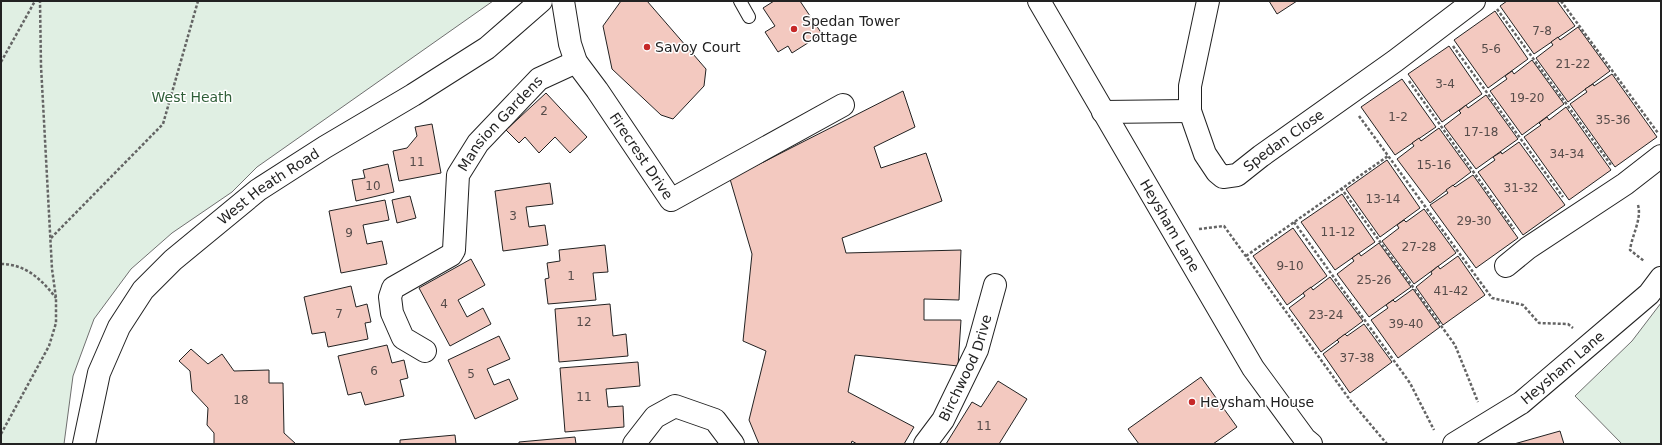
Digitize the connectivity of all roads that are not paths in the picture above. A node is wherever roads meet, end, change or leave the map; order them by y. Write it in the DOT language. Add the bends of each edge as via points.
graph roads {
  1 [pos="541,1"];
  2 [pos="563,1"];
  3 [pos="740,1"];
  4 [pos="1039,1"];
  5 [pos="1208,1"];
  6 [pos="1483,2"];
  7 [pos="749,17"];
  8 [pos="576,62"];
  9 [pos="843,105"];
  10 [pos="1190,111"];
  11 [pos="1103,112"];
  12 [pos="1661,156"];
  13 [pos="1506,266"];
  14 [pos="1660,279"];
  15 [pos="995,285"];
  16 [pos="425,351"];
  17 [pos="1446,441"];
  18 [pos="84,444"];
  19 [pos="634,444"];
  20 [pos="733,444"];
  21 [pos="925,444"];
  22 [pos="1311,444"];
  1 -- 18 [label="street, West Heath Road" via="487,48 414,95 325,146 258,190 173,260 143,290 119,326 99,373"];
  2 -- 8 [label="street, Firecrest Drive" via="570,44"];
  3 -- 7 [label="lane"];
  4 -- 11 [label="street, Heysham Lane"];
  5 -- 10 [label="street, Spedan Close" via="1190,86"];
  6 -- 10 [label="street, Spedan Close" via="1440,27 1237,175 1223,177 1217,172 1205,154"];
  8 -- 9 [label="street, Firecrest Drive" via="671,200"];
  8 -- 16 [label="street, Mansion Gardens" via="539,79 478,143 458,175 454,250 451,255 393,288 390,297 392,313 403,338"];
  10 -- 11 [label="street"];
  11 -- 22 [label="street, Heysham Lane" via="1253,368"];
  12 -- 13 [label="street"];
  14 -- 17 [label="street, Heysham Lane" via="1649,294 1521,403 1487,424"];
  15 -- 21 [label="street, Birchwood Drive" via="977,350 943,420"];
  19 -- 20 [label="street" via="655,417 676,406 715,420"];
}
